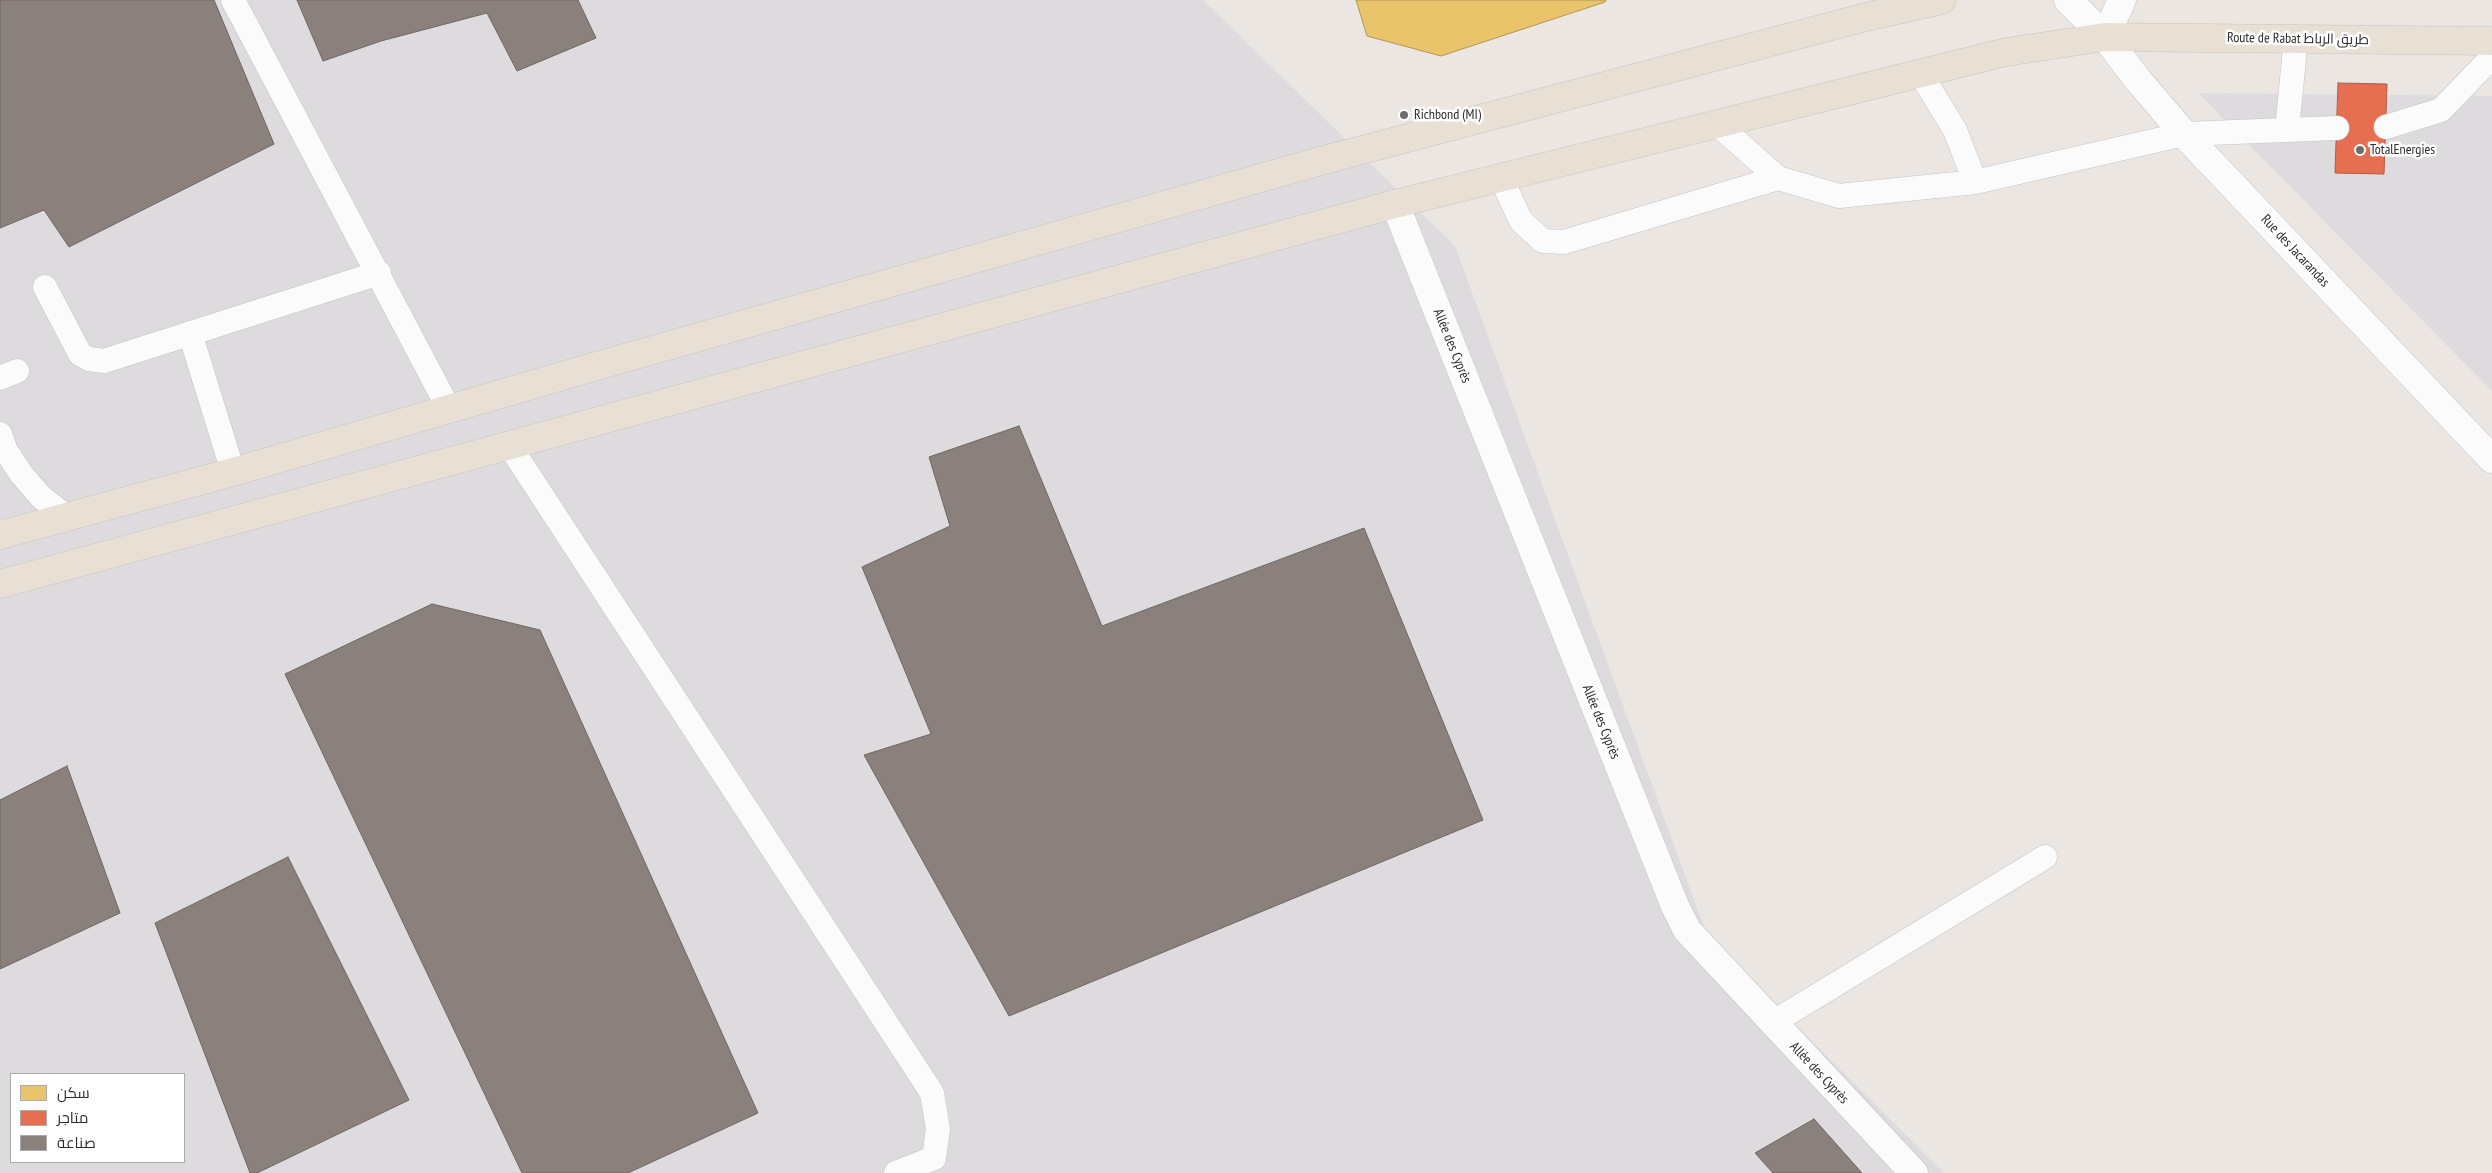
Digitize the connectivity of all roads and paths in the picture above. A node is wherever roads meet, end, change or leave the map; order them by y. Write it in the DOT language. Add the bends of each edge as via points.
graph roads {
  1 [pos="233,0"];
  2 [pos="1942,0"];
  3 [pos="2068,0"];
  4 [pos="2122,0"];
  5 [pos="1865,8"];
  6 [pos="2105,37"];
  7 [pos="2296,39"];
  8 [pos="2492,41"];
  9 [pos="2492,57"];
  10 [pos="1920,73"];
  11 [pos="1717,124"];
  12 [pos="2386,127"];
  13 [pos="2337,128"];
  14 [pos="2287,129"];
  15 [pos="2184,134"];
  16 [pos="1501,178"];
  17 [pos="1778,178"];
  18 [pos="1975,182"];
  19 [pos="1395,204"];
  20 [pos="379,273"];
  21 [pos="45,287"];
  22 [pos="190,333"];
  23 [pos="449,409"];
  24 [pos="0,434"];
  25 [pos="510,445"];
  26 [pos="2492,459"];
  27 [pos="233,472"];
  28 [pos="67,517"];
  29 [pos="0,535"];
  30 [pos="0,584"];
  31 [pos="2045,856"];
  32 [pos="1772,1023"];
  33 [pos="896,1173"];
  34 [pos="1914,1173"];
  1 -- 20 [label="lane"];
  2 -- 5 [label="main road"];
  3 -- 6 [label="street, Rue des Jacarandas"];
  4 -- 6 [label="street"];
  5 -- 23 [label="main road"];
  6 -- 7 [label="main road, Route de Rabat طريق الرباط"];
  6 -- 10 [label="main road, Route de Rabat طريق الرباط" via="2006,52"];
  6 -- 15 [label="street, Rue des Jacarandas"];
  7 -- 8 [label="main road, Route de Rabat طريق الرباط"];
  7 -- 14 [label="lane"];
  9 -- 12 [label="lane" via="2441,110"];
  10 -- 11 [label="main road, Route de Rabat طريق الرباط"];
  10 -- 18 [label="lane" via="1954,130"];
  11 -- 16 [label="main road, Route de Rabat طريق الرباط"];
  11 -- 17 [label="lane"];
  13 -- 14 [label="lane"];
  14 -- 15 [label="lane"];
  15 -- 18 [label="lane"];
  15 -- 26 [label="street, Rue des Jacarandas"];
  16 -- 17 [label="lane" via="1521,221 1543,241 1564,242"];
  16 -- 19 [label="main road, Route de Rabat طريق الرباط"];
  17 -- 18 [label="lane" via="1839,196"];
  19 -- 25 [label="main road, Route de Rabat طريق الرباط"];
  19 -- 32 [label="street, Allée des Cyprès" via="1686,930"];
  20 -- 22 [label="lane"];
  20 -- 23 [label="lane"];
  21 -- 22 [label="lane" via="74,345 89,360 104,361"];
  22 -- 27 [label="lane"];
  23 -- 27 [label="main road"];
  24 -- 28 [label="lane" via="6,451 22,475 41,497"];
  25 -- 30 [label="main road, Route de Rabat طريق الرباط"];
  25 -- 33 [label="lane" via="932,1093 938,1129 934,1158"];
  27 -- 28 [label="main road"];
  28 -- 29 [label="main road"];
  31 -- 32 [label="lane"];
  32 -- 34 [label="street, Allée des Cyprès"];
}
